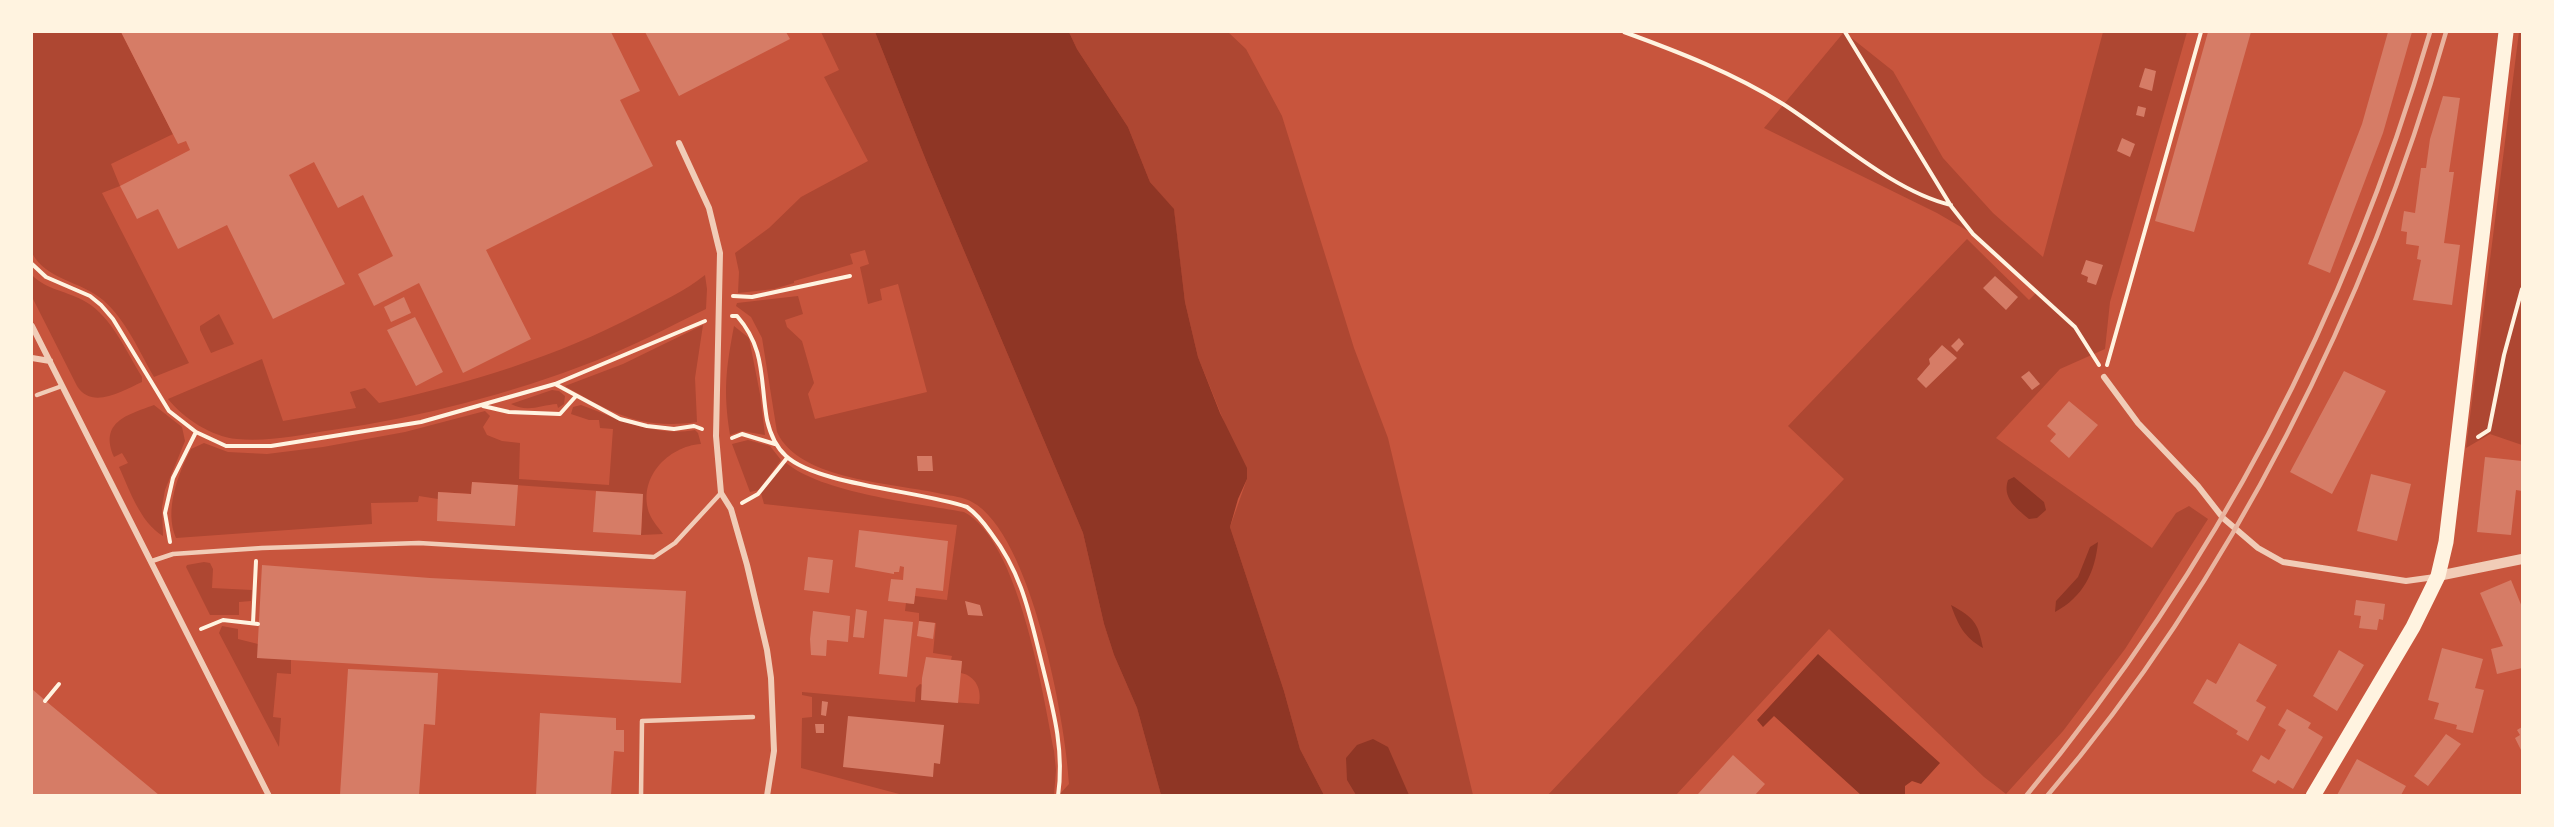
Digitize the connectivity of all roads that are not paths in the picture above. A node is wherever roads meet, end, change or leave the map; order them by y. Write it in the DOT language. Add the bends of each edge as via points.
graph roads {
  1 [pos="2506,32"];
  2 [pos="680,143"];
  3 [pos="32,326"];
  4 [pos="32,358"];
  5 [pos="50,361"];
  6 [pos="2104,377"];
  7 [pos="62,386"];
  8 [pos="37,395"];
  9 [pos="721,494"];
  10 [pos="2523,559"];
  11 [pos="152,561"];
  12 [pos="2438,576"];
  13 [pos="753,717"];
  14 [pos="269,795"];
  15 [pos="641,795"];
  16 [pos="767,795"];
  17 [pos="2313,795"];
  1 -- 12 [label="main road" via="2446,542"];
  2 -- 9 [label="street" via="709,208 720,254 716,436"];
  3 -- 5 [label="street"];
  4 -- 5 [label="street"];
  5 -- 7 [label="street"];
  6 -- 12 [label="street" via="2138,423 2223,518 2258,548 2295,564 2406,581"];
  7 -- 8 [label="lane"];
  7 -- 11 [label="street"];
  9 -- 11 [label="lane" via="675,543 654,557 419,543 173,554"];
  9 -- 16 [label="street" via="731,509 747,565 770,669 774,751"];
  10 -- 12 [label="street"];
  11 -- 14 [label="street"];
  12 -- 17 [label="main road" via="2413,627"];
  13 -- 15 [label="lane" via="642,721"];
}
